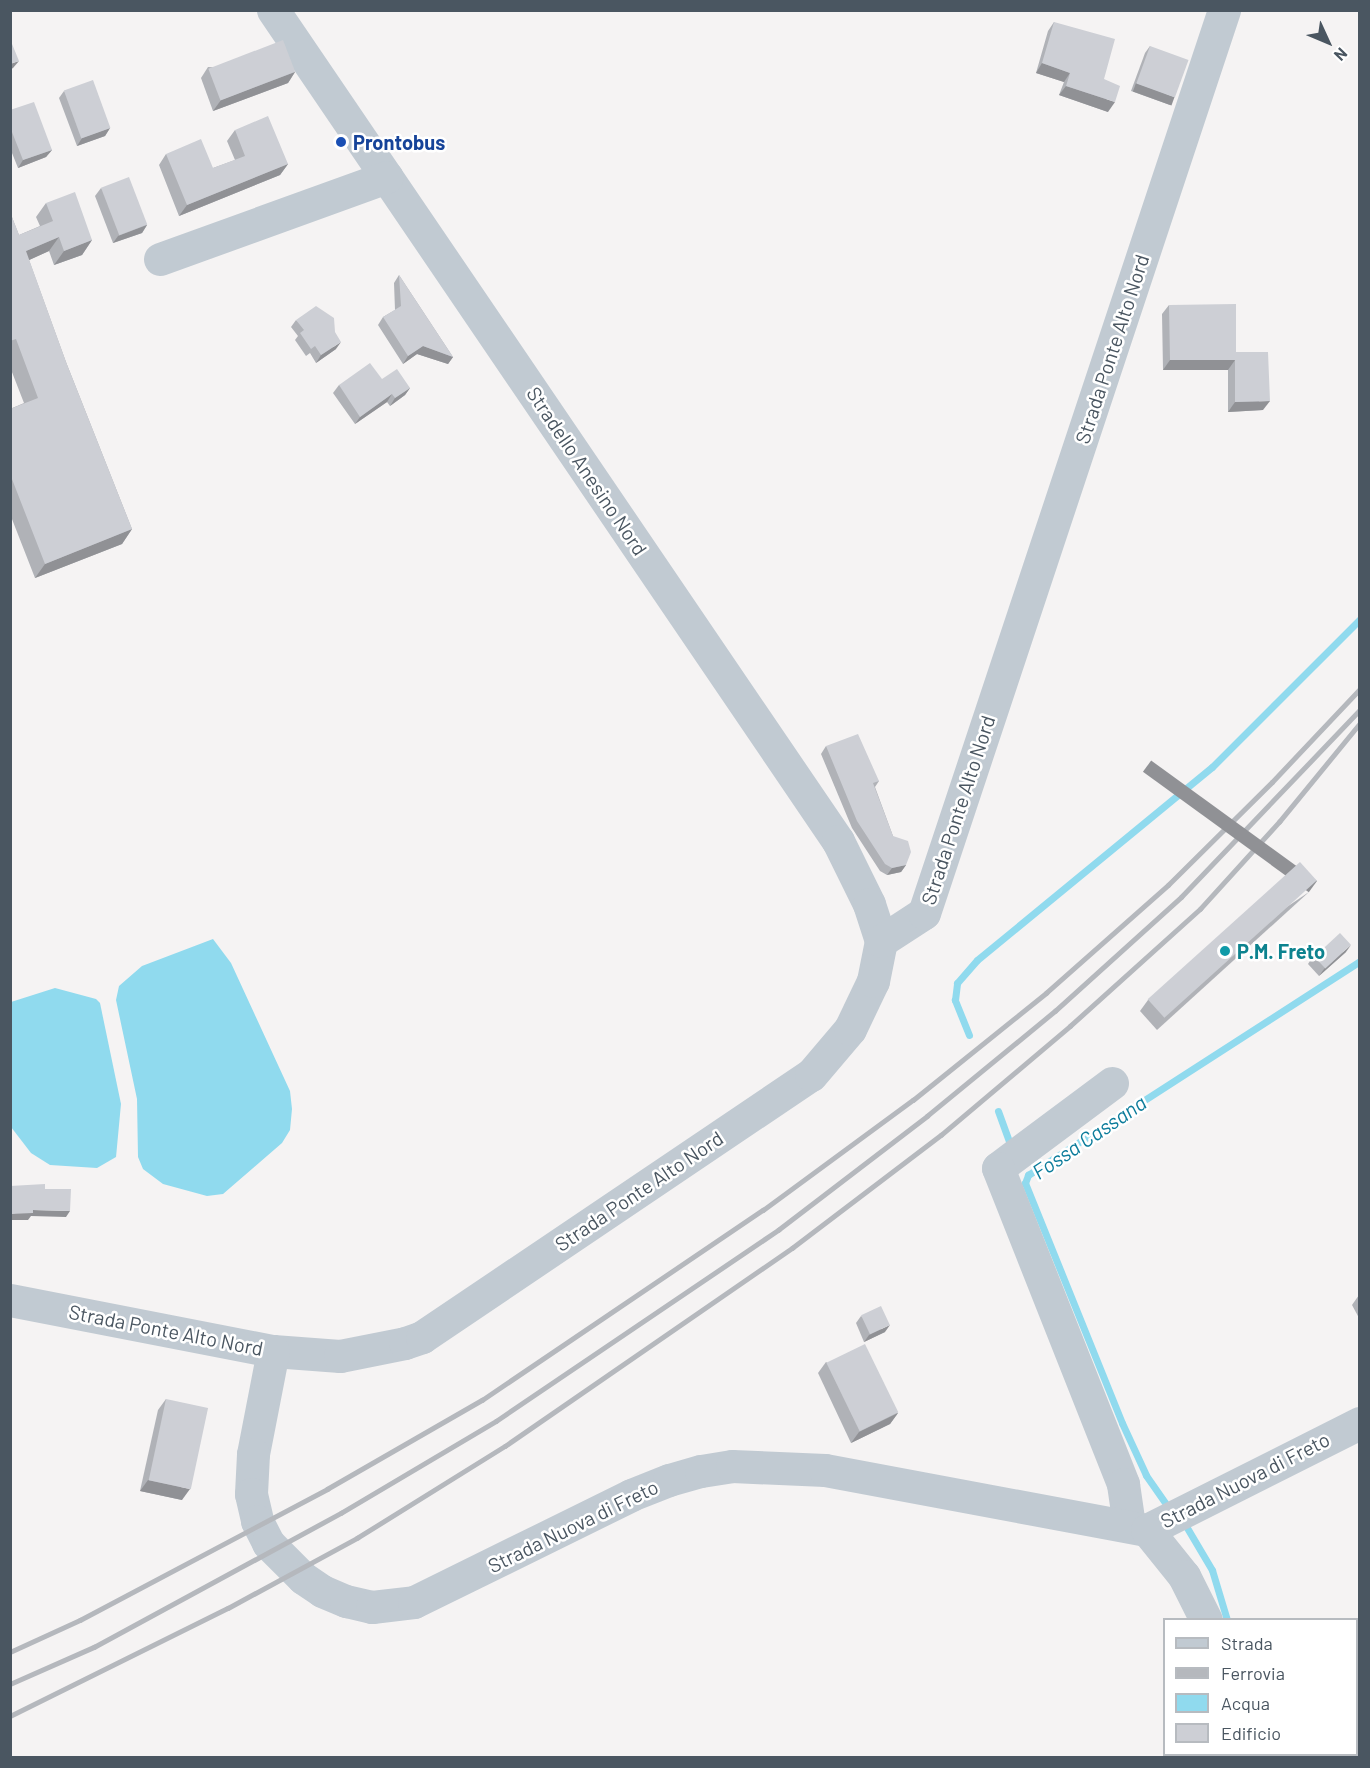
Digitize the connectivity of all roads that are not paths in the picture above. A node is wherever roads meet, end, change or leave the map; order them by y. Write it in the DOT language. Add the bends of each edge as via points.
graph roads {
  1 [pos="273,10"];
  2 [pos="1224,10"];
  3 [pos="387,177"];
  4 [pos="160,259"];
  5 [pos="881,941"];
  6 [pos="1112,1083"];
  7 [pos="10,1300"];
  8 [pos="273,1351"];
  9 [pos="1359,1423"];
  10 [pos="1138,1527"];
  11 [pos="1205,1618"];
  1 -- 3 [label="street, Stradello Anesino Nord"];
  2 -- 5 [label="street, Strada Ponte Alto Nord" via="924,913"];
  3 -- 4 [label="street"];
  3 -- 5 [label="street, Stradello Anesino Nord" via="838,841 869,904"];
  5 -- 8 [label="street, Strada Ponte Alto Nord" via="873,981 850,1029 811,1075 422,1337 340,1356"];
  6 -- 10 [label="street" via="998,1168"];
  7 -- 8 [label="street, Strada Ponte Alto Nord"];
  8 -- 10 [label="street, Strada Nuova di Freto" via="253,1454 251,1494 257,1521 267,1544 303,1578 322,1591 372,1607 414,1602 631,1495 669,1480 732,1466 825,1470"];
  9 -- 10 [label="street, Strada Nuova di Freto"];
  10 -- 11 [label="street" via="1184,1576"];
}
